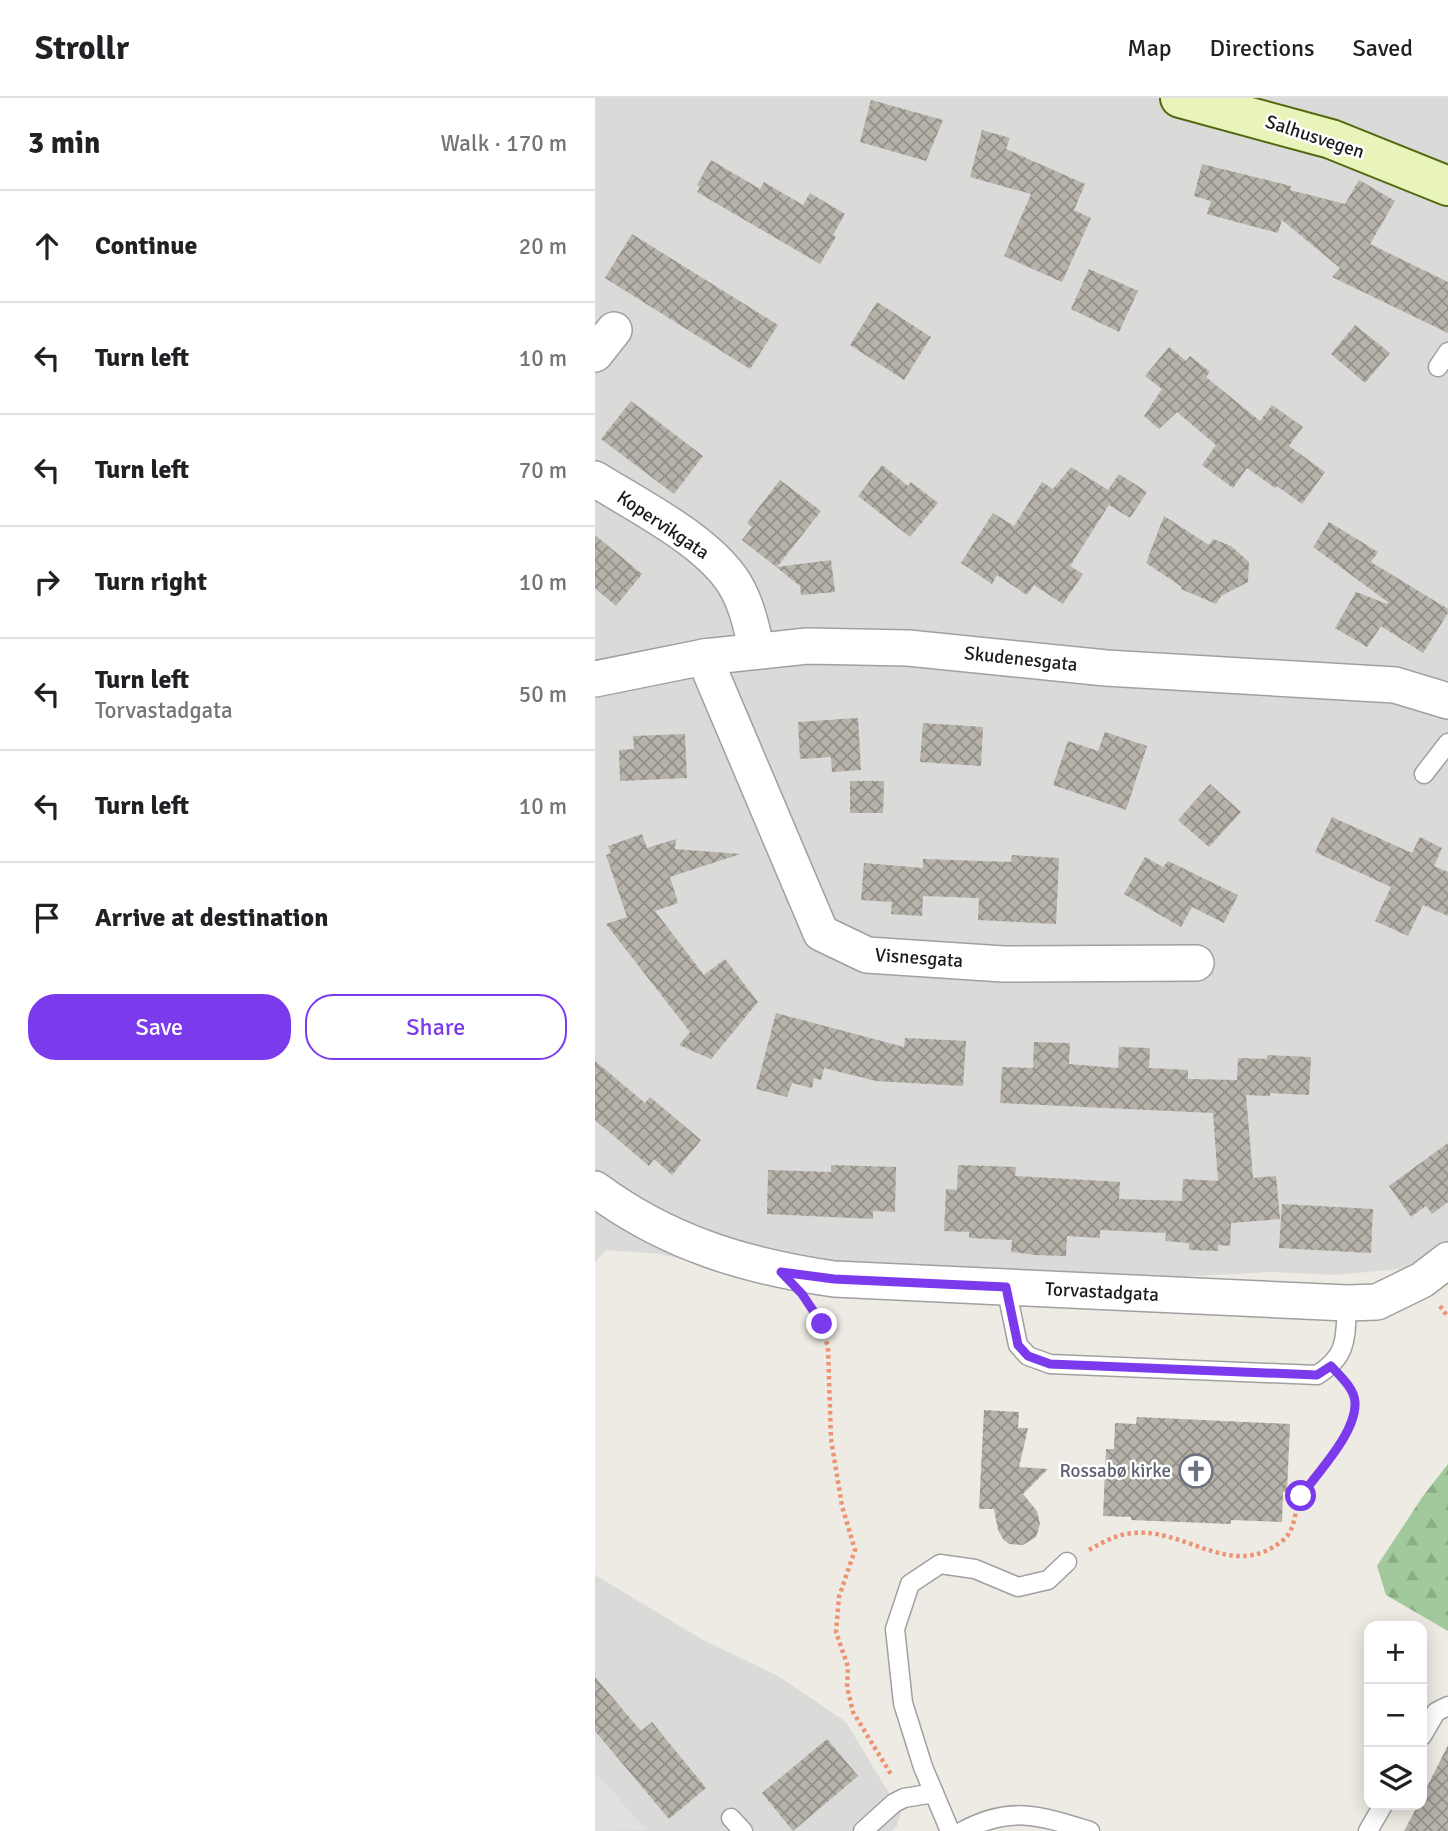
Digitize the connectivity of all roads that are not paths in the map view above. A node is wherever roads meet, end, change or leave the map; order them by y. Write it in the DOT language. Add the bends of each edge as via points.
graph roads {
  1 [pos="1180,98"];
  2 [pos="1448,186"];
  3 [pos="1448,352"];
  4 [pos="1437,367"];
  5 [pos="595,479"];
  6 [pos="757,651"];
  7 [pos="704,657"];
  8 [pos="595,679"];
  9 [pos="1448,701"];
  10 [pos="1448,743"];
  11 [pos="1424,774"];
  12 [pos="1196,963"];
  13 [pos="595,1189"];
  14 [pos="1448,1260"];
  15 [pos="1006,1287"];
  16 [pos="1347,1303"];
  17 [pos="1067,1562"];
  18 [pos="1448,1706"];
  19 [pos="1427,1727"];
  20 [pos="934,1793"];
  21 [pos="1380,1810"];
  22 [pos="863,1831"];
  23 [pos="950,1831"];
  24 [pos="963,1831"];
  25 [pos="1090,1831"];
  26 [pos="1368,1831"];
  1 -- 2 [label="main road, Salhusvegen" via="1331,139"];
  3 -- 4 [label="lane"];
  5 -- 6 [label="street, Kopervikgata" via="687,537 718,563 737,588"];
  6 -- 7 [label="street, Skudenesgata"];
  6 -- 9 [label="street, Skudenesgata" via="807,646 908,648 1106,668 1395,685"];
  7 -- 8 [label="street, Skudenesgata"];
  7 -- 12 [label="street, Visnesgata" via="821,933 867,955 1003,964"];
  10 -- 11 [label="lane"];
  13 -- 15 [label="street, Torvastadgata" via="689,1244 781,1272"];
  14 -- 16 [label="street, Torvastadgata" via="1422,1280 1377,1302"];
  15 -- 16 [label="street, Torvastadgata"];
  15 -- 16 [label="lane" via="1018,1345 1028,1356 1050,1364 1317,1375 1331,1366 1344,1348"];
  17 -- 20 [label="lane" via="1048,1580 1019,1587 975,1569 940,1564 910,1584 895,1629 903,1703"];
  18 -- 19 [label="lane" via="1436,1712"];
  20 -- 22 [label="lane" via="894,1803"];
  20 -- 23 [label="lane"];
  21 -- 26 [label="lane"];
  24 -- 25 [label="lane" via="980,1821 1018,1814 1043,1816"];
}
